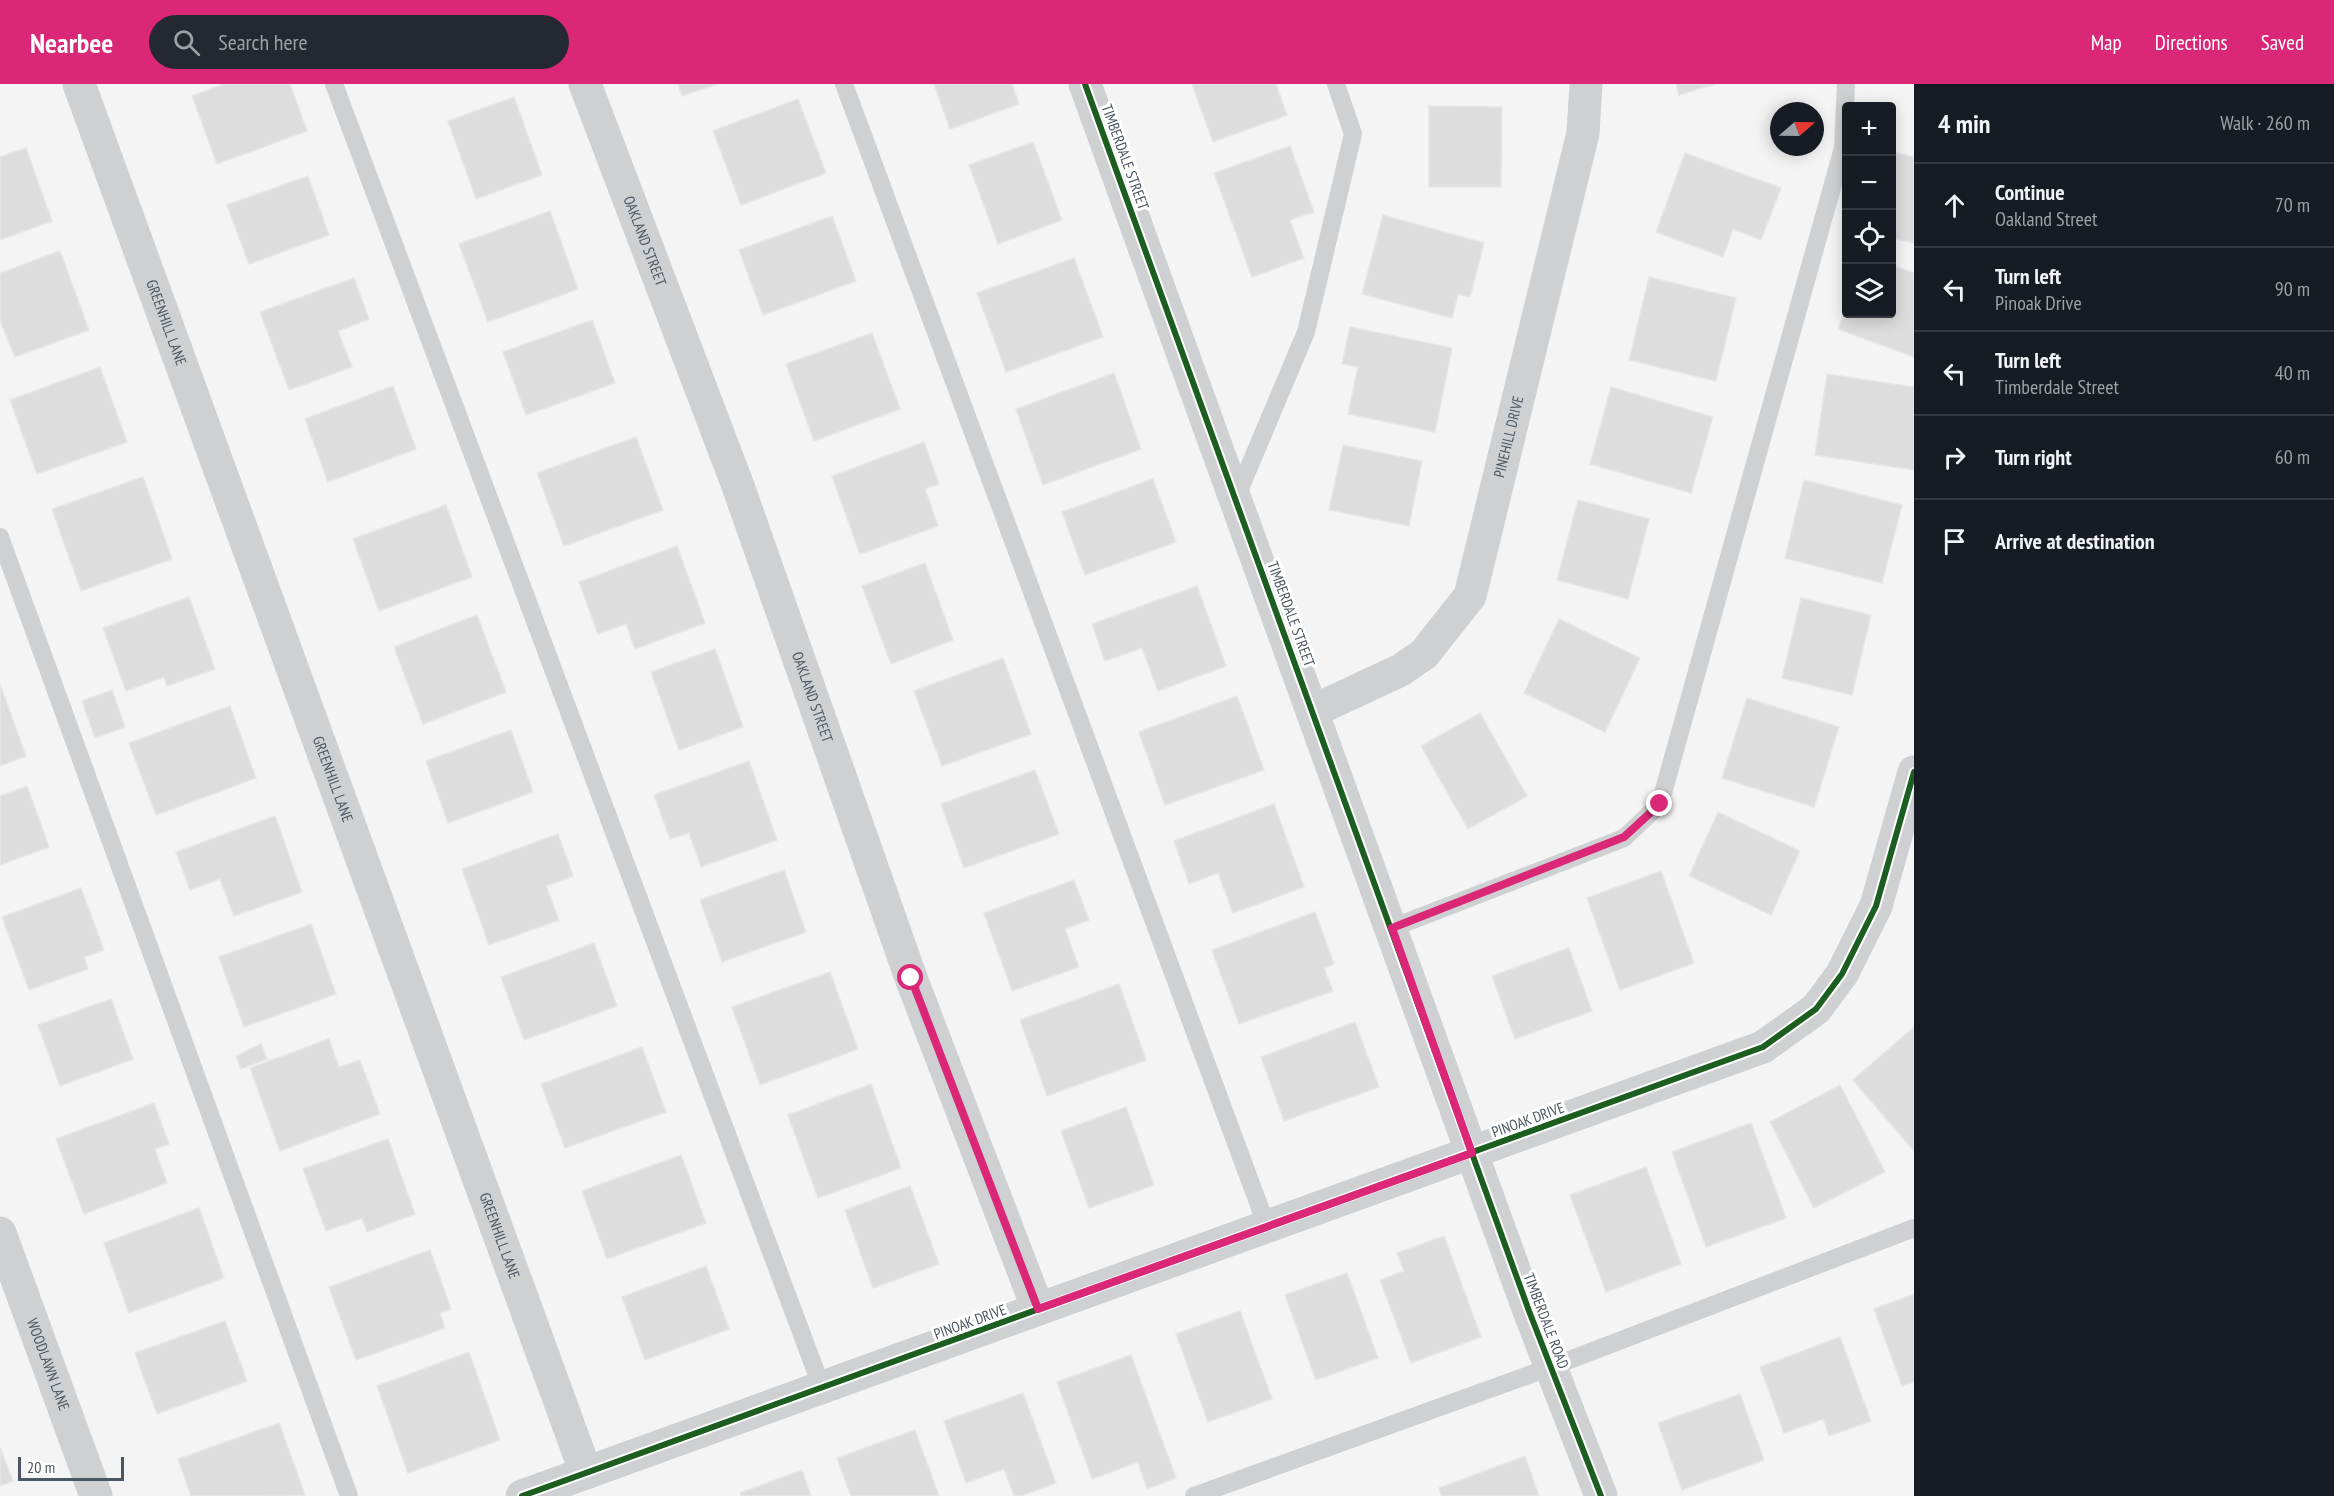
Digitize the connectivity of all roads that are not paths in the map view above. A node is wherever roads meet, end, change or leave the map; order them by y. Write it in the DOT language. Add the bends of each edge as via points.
graph roads {
  1 [pos="79,84"];
  2 [pos="334,84"];
  3 [pos="585,84"];
  4 [pos="844,84"];
  5 [pos="1085,84"];
  6 [pos="1336,84"];
  7 [pos="1586,84"];
  8 [pos="1846,84"];
  9 [pos="1236,498"];
  10 [pos="0,537"];
  11 [pos="1313,711"];
  12 [pos="1914,772"];
  13 [pos="1392,928"];
  14 [pos="1472,1153"];
  15 [pos="1267,1227"];
  16 [pos="1914,1228"];
  17 [pos="0,1233"];
  18 [pos="1038,1309"];
  19 [pos="1551,1367"];
  20 [pos="822,1388"];
  21 [pos="586,1473"];
  22 [pos="96,1496"];
  23 [pos="349,1496"];
  24 [pos="522,1496"];
  25 [pos="1194,1496"];
  26 [pos="1601,1496"];
  1 -- 21 [label="street, GREENHILL LANE"];
  2 -- 20 [label="lane"];
  3 -- 18 [label="street, OAKLAND STREET" via="738,486 911,978"];
  4 -- 15 [label="lane"];
  5 -- 9 [label="street, TIMBERDALE STREET"];
  6 -- 9 [label="lane" via="1353,134 1306,332"];
  7 -- 11 [label="street, PINEHILL DRIVE" via="1583,133 1470,596 1424,654 1401,670"];
  8 -- 13 [label="lane" via="1843,148 1660,804 1624,837"];
  9 -- 11 [label="street, TIMBERDALE STREET"];
  10 -- 23 [label="lane"];
  11 -- 13 [label="street, TIMBERDALE STREET"];
  12 -- 14 [label="street, PINOAK DRIVE" via="1876,906 1842,974 1816,1009 1762,1047"];
  13 -- 14 [label="street, TIMBERDALE STREET"];
  14 -- 15 [label="street, PINOAK DRIVE"];
  14 -- 19 [label="street, TIMBERDALE ROAD"];
  15 -- 18 [label="street, PINOAK DRIVE"];
  16 -- 19 [label="lane"];
  17 -- 22 [label="street, WOODLAWN LANE"];
  18 -- 20 [label="street, PINOAK DRIVE"];
  19 -- 25 [label="lane"];
  19 -- 26 [label="street, TIMBERDALE ROAD"];
  20 -- 21 [label="street, PINOAK DRIVE"];
  21 -- 24 [label="street, PINOAK DRIVE"];
}
